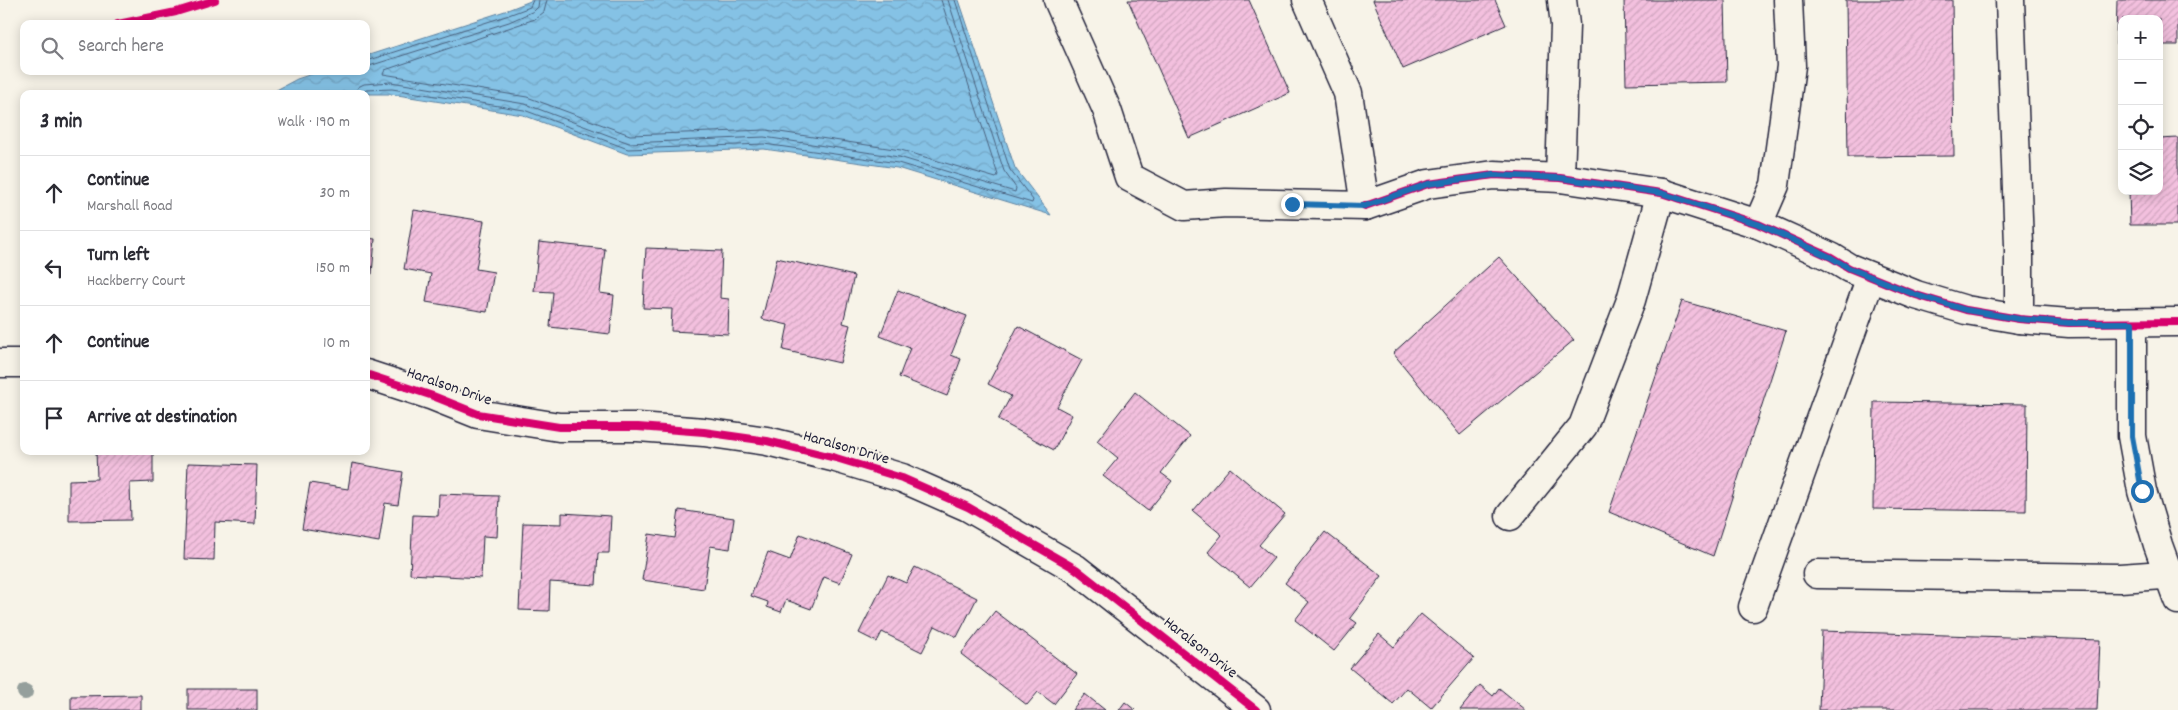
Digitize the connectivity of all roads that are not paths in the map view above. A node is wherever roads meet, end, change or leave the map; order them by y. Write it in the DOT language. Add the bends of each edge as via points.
graph roads {
  1 [pos="1058,0"];
  2 [pos="1307,0"];
  3 [pos="1562,0"];
  4 [pos="1788,0"];
  5 [pos="2010,0"];
  6 [pos="1560,178"];
  7 [pos="1661,193"];
  8 [pos="1365,206"];
  9 [pos="1758,224"];
  10 [pos="1871,277"];
  11 [pos="2019,319"];
  12 [pos="2178,322"];
  13 [pos="2132,323"];
  14 [pos="0,363"];
  15 [pos="20,363"];
  16 [pos="370,375"];
  17 [pos="1510,516"];
  18 [pos="2173,573"];
  19 [pos="1817,574"];
  20 [pos="2178,600"];
  21 [pos="1753,606"];
  22 [pos="1256,710"];
  1 -- 8 [label="street" via="1107,110 1129,176 1184,206 1226,203"];
  2 -- 8 [label="street" via="1348,93"];
  3 -- 6 [label="street" via="1565,25"];
  4 -- 9 [label="street" via="1790,66 1777,175"];
  5 -- 11 [label="street"];
  6 -- 7 [label="street"];
  6 -- 8 [label="street" via="1494,175 1428,184"];
  7 -- 9 [label="street"];
  7 -- 17 [label="street" via="1631,300 1583,426"];
  9 -- 10 [label="street"];
  10 -- 11 [label="street" via="1966,310"];
  10 -- 21 [label="street"];
  11 -- 13 [label="street"];
  12 -- 13 [label="street"];
  13 -- 18 [label="street" via="2132,436 2142,491"];
  14 -- 15 [label="street"];
  16 -- 22 [label="street, Haralson Drive" via="478,414 559,428 638,428 749,438 836,458 902,478 968,507 1076,569"];
  18 -- 19 [label="street" via="2120,578"];
  18 -- 20 [label="street"];
}
